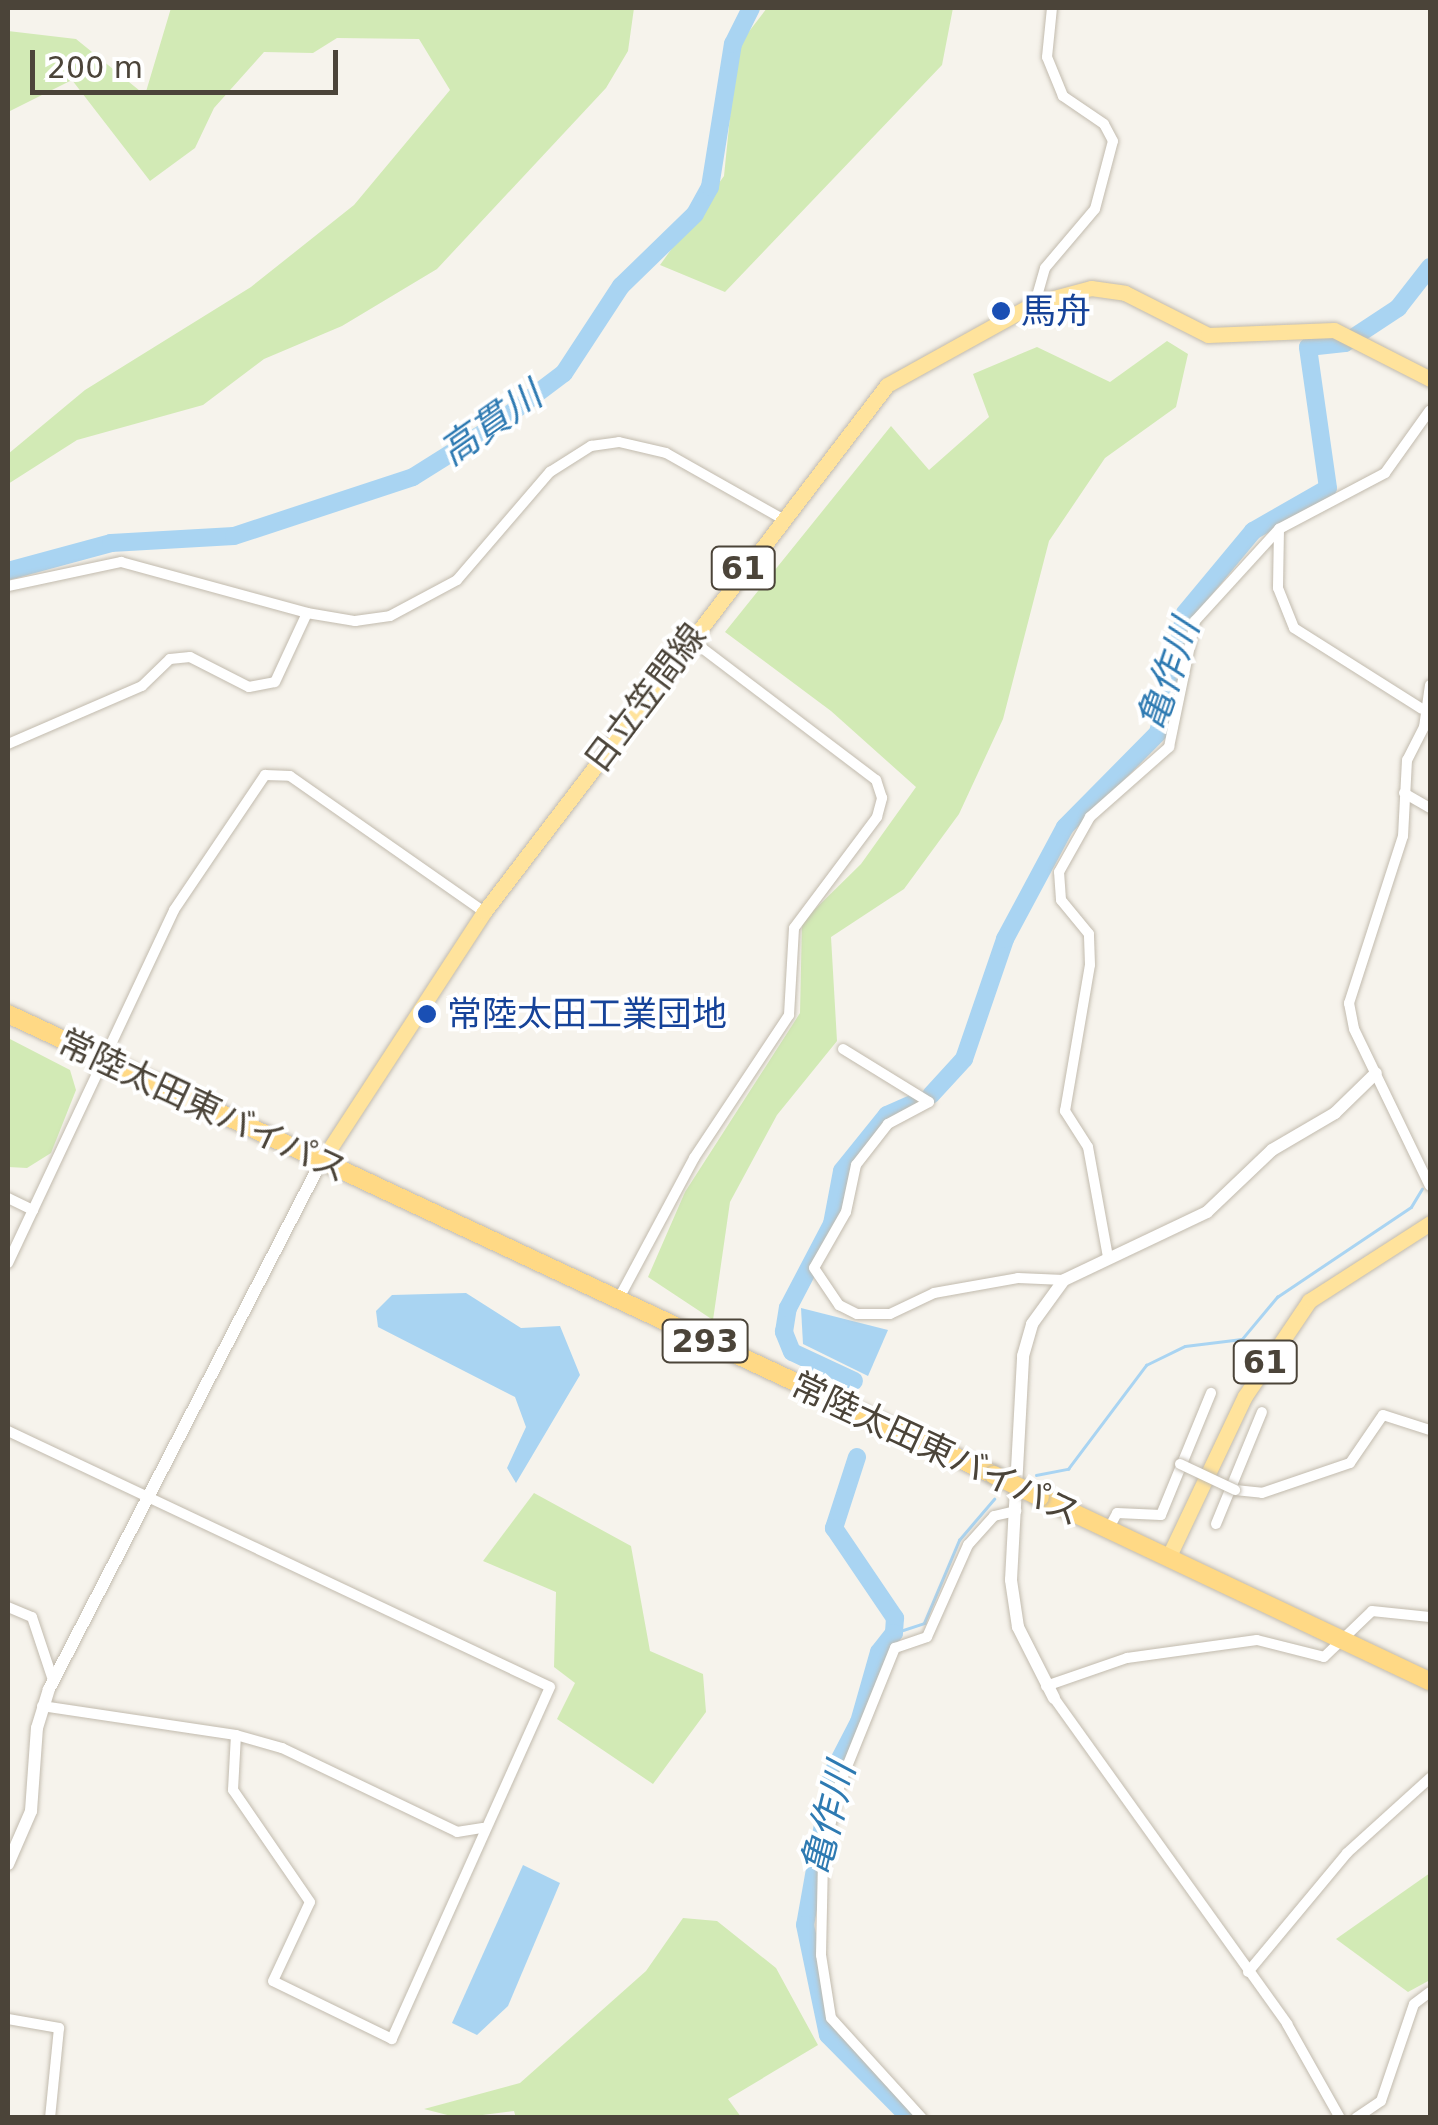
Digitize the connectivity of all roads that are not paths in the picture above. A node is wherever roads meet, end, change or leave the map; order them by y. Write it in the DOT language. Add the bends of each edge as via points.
graph roads {
  1 [pos="1052,8"];
  2 [pos="1035,304"];
  3 [pos="1430,379"];
  4 [pos="1430,410"];
  5 [pos="781,518"];
  6 [pos="1279,529"];
  7 [pos="8,586"];
  8 [pos="306,613"];
  9 [pos="689,638"];
  10 [pos="1430,686"];
  11 [pos="1422,708"];
  12 [pos="8,744"];
  13 [pos="1404,794"];
  14 [pos="1430,808"];
  15 [pos="484,912"];
  16 [pos="8,1014"];
  17 [pos="843,1049"];
  18 [pos="104,1060"];
  19 [pos="1376,1073"];
  20 [pos="322,1162"];
  21 [pos="1430,1186"];
  22 [pos="8,1198"];
  23 [pos="33,1210"];
  24 [pos="1430,1223"];
  25 [pos="1108,1258"];
  26 [pos="8,1263"];
  27 [pos="1064,1280"];
  28 [pos="618,1301"];
  29 [pos="1211,1393"];
  30 [pos="1262,1412"];
  31 [pos="1430,1430"];
  32 [pos="8,1431"];
  33 [pos="1180,1464"];
  34 [pos="1234,1490"];
  35 [pos="148,1498"];
  36 [pos="1016,1511"];
  37 [pos="1216,1524"];
  38 [pos="1108,1530"];
  39 [pos="1168,1558"];
  40 [pos="8,1607"];
  41 [pos="1430,1617"];
  42 [pos="1342,1639"];
  43 [pos="53,1680"];
  44 [pos="1430,1680"];
  45 [pos="1050,1692"];
  46 [pos="42,1706"];
  47 [pos="236,1735"];
  48 [pos="1430,1778"];
  49 [pos="483,1828"];
  50 [pos="8,1864"];
  51 [pos="1248,1972"];
  52 [pos="1430,1992"];
  53 [pos="8,2019"];
  54 [pos="50,2118"];
  55 [pos="922,2118"];
  56 [pos="1340,2118"];
  57 [pos="1356,2118"];
  1 -- 2 [label="street" via="1047,58 1063,96 1104,124 1113,141 1096,209 1045,268"];
  2 -- 3 [label="main road, 日立笠間線 / 61" via="1076,289 1109,289 1208,335 1306,328 1352,336"];
  2 -- 5 [label="main road, 日立笠間線 / 61" via="887,385"];
  4 -- 6 [label="street" via="1385,473"];
  5 -- 8 [label="street" via="666,452 619,442 592,446 550,472 492,543 429,601 356,621"];
  5 -- 9 [label="main road, 日立笠間線 / 61"];
  6 -- 11 [label="street" via="1278,588 1294,628"];
  6 -- 25 [label="street" via="1195,621 1170,747 1090,817 1058,872 1060,900 1089,934 1090,966 1065,1110 1088,1147"];
  7 -- 8 [label="street" via="121,562"];
  8 -- 12 [label="street" via="275,682 249,686 190,657 170,659 142,686"];
  9 -- 15 [label="main road, 日立笠間線 / 61"];
  9 -- 28 [label="street" via="876,780 882,798 794,928 789,1015 694,1158"];
  10 -- 11 [label="street"];
  11 -- 13 [label="street"];
  13 -- 14 [label="street"];
  13 -- 19 [label="street" via="1403,836 1349,1002"];
  15 -- 18 [label="street" via="290,776 265,775 174,910"];
  15 -- 20 [label="main road, 日立笠間線 / 61"];
  16 -- 18 [label="highway, 常陸太田東バイパス / 293"];
  17 -- 27 [label="street" via="929,1104 888,1124 856,1165 846,1212 814,1268 839,1305 856,1314 897,1314 934,1293 1018,1278"];
  18 -- 20 [label="highway, 常陸太田東バイパス / 293"];
  18 -- 23 [label="street"];
  19 -- 21 [label="street"];
  19 -- 25 [label="street" via="1335,1113 1272,1150 1207,1212"];
  20 -- 28 [label="highway, 常陸太田東バイパス / 293"];
  20 -- 35 [label="street"];
  22 -- 23 [label="street"];
  23 -- 26 [label="street"];
  24 -- 39 [label="main road, 61" via="1350,1270 1287,1330 1245,1396"];
  25 -- 27 [label="street"];
  27 -- 36 [label="street" via="1026,1339"];
  28 -- 38 [label="highway, 常陸太田東バイパス / 293, bridge"];
  29 -- 33 [label="street"];
  30 -- 34 [label="street"];
  31 -- 34 [label="street" via="1382,1415 1350,1463 1262,1493"];
  32 -- 35 [label="street"];
  33 -- 34 [label="street, bridge"];
  33 -- 38 [label="street" via="1162,1515 1117,1512"];
  34 -- 37 [label="street"];
  35 -- 43 [label="street"];
  35 -- 49 [label="street" via="550,1687"];
  36 -- 45 [label="street" via="1013,1606"];
  36 -- 55 [label="street" via="994,1516 968,1545 927,1637 895,1648 840,1784 823,1856 822,1954 831,2018"];
  38 -- 39 [label="highway, 常陸太田東バイパス / 293"];
  39 -- 42 [label="highway, 常陸太田東バイパス / 293"];
  40 -- 43 [label="street" via="32,1617"];
  41 -- 42 [label="street" via="1372,1611"];
  42 -- 44 [label="highway, 常陸太田東バイパス / 293"];
  42 -- 45 [label="street" via="1324,1657 1277,1640 1152,1653"];
  43 -- 46 [label="street"];
  45 -- 51 [label="street"];
  46 -- 47 [label="street"];
  46 -- 50 [label="street" via="31,1811"];
  47 -- 49 [label="street" via="282,1748 457,1832"];
  47 -- 49 [label="street" via="233,1790 310,1902 273,1982 392,2039"];
  48 -- 51 [label="street" via="1347,1853"];
  51 -- 56 [label="street"];
  52 -- 57 [label="street" via="1414,2004 1381,2101"];
  53 -- 54 [label="street" via="58,2028"];
}
